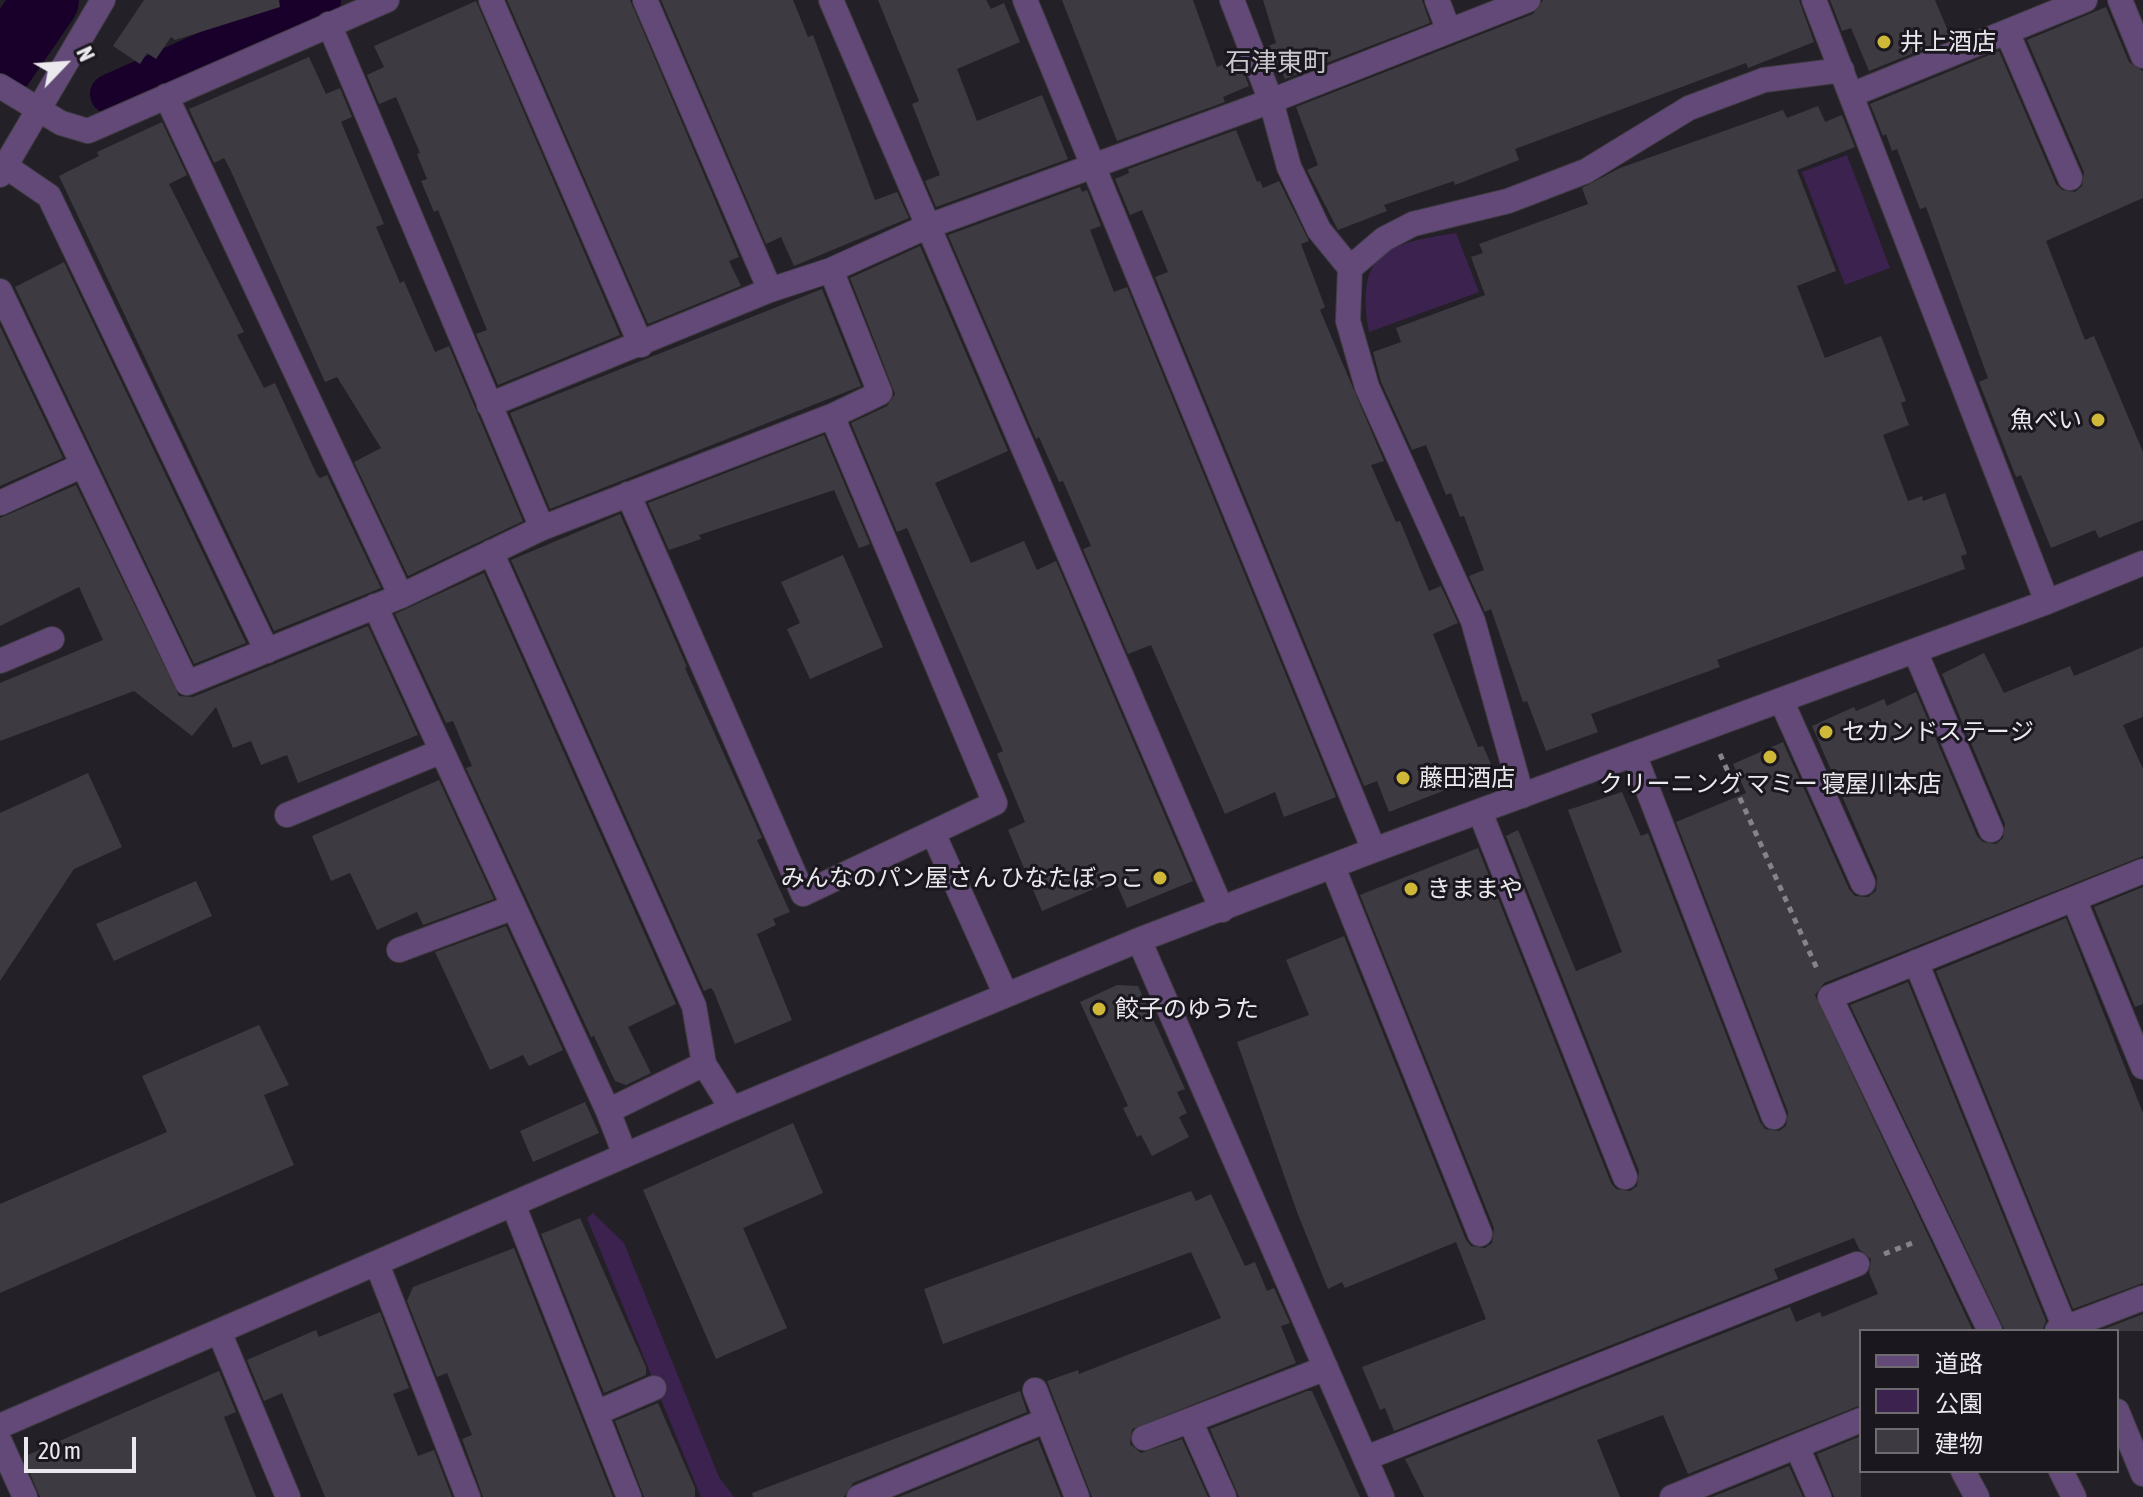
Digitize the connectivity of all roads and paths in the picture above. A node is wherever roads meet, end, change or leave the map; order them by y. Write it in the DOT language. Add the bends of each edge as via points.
graph roads {
  1 [pos="103,0"];
  2 [pos="387,0"];
  3 [pos="491,0"];
  4 [pos="645,0"];
  5 [pos="831,0"];
  6 [pos="1025,0"];
  7 [pos="1232,0"];
  8 [pos="1437,0"];
  9 [pos="1528,0"];
  10 [pos="1814,0"];
  11 [pos="2085,0"];
  12 [pos="2120,0"];
  13 [pos="342,11"];
  14 [pos="1449,31"];
  15 [pos="2007,32"];
  16 [pos="2143,56"];
  17 [pos="1842,70"];
  18 [pos="0,86"];
  19 [pos="1851,95"];
  20 [pos="166,96"];
  21 [pos="1271,101"];
  22 [pos="34,107"];
  23 [pos="1091,165"];
  24 [pos="3,170"];
  25 [pos="2070,178"];
  26 [pos="926,227"];
  27 [pos="1350,268"];
  28 [pos="831,270"];
  29 [pos="770,290"];
  30 [pos="0,291"];
  31 [pos="641,345"];
  32 [pos="489,405"];
  33 [pos="832,416"];
  34 [pos="83,465"];
  35 [pos="628,494"];
  36 [pos="0,503"];
  37 [pos="542,528"];
  38 [pos="491,552"];
  39 [pos="2143,563"];
  40 [pos="401,596"];
  41 [pos="2047,602"];
  42 [pos="375,606"];
  43 [pos="52,639"];
  44 [pos="267,651"];
  45 [pos="1915,651"];
  46 [pos="0,661"];
  47 [pos="1781,700"];
  48 [pos="1708,727"];
  49 [pos="442,751"];
  50 [pos="1634,754"];
  51 [pos="1522,796"];
  52 [pos="1480,812"];
  53 [pos="287,815"];
  54 [pos="1991,830"];
  55 [pos="933,833"];
  56 [pos="1374,850"];
  57 [pos="1333,867"];
  58 [pos="2143,871"];
  59 [pos="1863,883"];
  60 [pos="2074,899"];
  61 [pos="514,907"];
  62 [pos="1222,910"];
  63 [pos="1139,940"];
  64 [pos="399,950"];
  65 [pos="1916,962"];
  66 [pos="1006,995"];
  67 [pos="1830,997"];
  68 [pos="704,1064"];
  69 [pos="2143,1067"];
  70 [pos="732,1109"];
  71 [pos="608,1111"];
  72 [pos="1774,1117"];
  73 [pos="625,1155"];
  74 [pos="1625,1177"];
  75 [pos="513,1204"];
  76 [pos="1942,1231"];
  77 [pos="1480,1234"];
  78 [pos="377,1264"];
  79 [pos="1857,1264"];
  80 [pos="2143,1298"];
  81 [pos="1989,1329"];
  82 [pos="2061,1329"];
  83 [pos="220,1334"];
  84 [pos="1326,1368"];
  85 [pos="654,1388"];
  86 [pos="1035,1390"];
  87 [pos="596,1413"];
  88 [pos="2119,1416"];
  89 [pos="1047,1420"];
  90 [pos="1859,1421"];
  91 [pos="1191,1423"];
  92 [pos="0,1426"];
  93 [pos="1144,1438"];
  94 [pos="0,1442"];
  95 [pos="1797,1447"];
  96 [pos="1366,1458"];
  97 [pos="1964,1473"];
  98 [pos="2062,1473"];
  99 [pos="2143,1474"];
  100 [pos="25,1497"];
  101 [pos="288,1497"];
  102 [pos="468,1497"];
  103 [pos="629,1497"];
  104 [pos="859,1497"];
  105 [pos="1077,1497"];
  106 [pos="1224,1497"];
  107 [pos="1382,1497"];
  108 [pos="1672,1497"];
  109 [pos="1819,1497"];
  110 [pos="1977,1497"];
  111 [pos="2074,1497"];
  1 -- 22 [label="street"];
  2 -- 13 [label="street"];
  3 -- 31 [label="street"];
  4 -- 29 [label="street"];
  5 -- 26 [label="street"];
  6 -- 23 [label="street"];
  7 -- 21 [label="street"];
  8 -- 14 [label="street"];
  9 -- 14 [label="street"];
  10 -- 17 [label="street"];
  11 -- 15 [label="street"];
  12 -- 16 [label="street"];
  13 -- 20 [label="street"];
  13 -- 32 [label="street"];
  14 -- 21 [label="street"];
  15 -- 19 [label="street"];
  15 -- 25 [label="street"];
  17 -- 19 [label="street"];
  17 -- 27 [label="street" via="1764,80 1689,108 1586,171 1508,201 1413,224 1384,239"];
  18 -- 22 [label="street"];
  19 -- 41 [label="street"];
  20 -- 22 [label="street" via="88,131"];
  20 -- 40 [label="street"];
  21 -- 23 [label="street"];
  21 -- 27 [label="street" via="1295,179 1319,230"];
  22 -- 24 [label="street"];
  23 -- 26 [label="street"];
  23 -- 56 [label="street"];
  24 -- 44 [label="street" via="49,196"];
  26 -- 28 [label="street"];
  26 -- 62 [label="street"];
  27 -- 51 [label="street" via="1348,321 1367,387 1473,621"];
  28 -- 29 [label="street"];
  28 -- 33 [label="street" via="880,393"];
  29 -- 31 [label="street"];
  30 -- 34 [label="street"];
  31 -- 32 [label="street"];
  32 -- 37 [label="street"];
  33 -- 35 [label="street"];
  33 -- 55 [label="street" via="995,803"];
  34 -- 36 [label="street"];
  34 -- 44 [label="street" via="187,683"];
  35 -- 37 [label="street"];
  35 -- 55 [label="street" via="803,894"];
  37 -- 38 [label="street"];
  38 -- 40 [label="street"];
  38 -- 68 [label="street" via="694,1006"];
  39 -- 41 [label="street"];
  40 -- 42 [label="street"];
  41 -- 45 [label="street"];
  42 -- 44 [label="street"];
  42 -- 49 [label="street"];
  43 -- 46 [label="street"];
  45 -- 47 [label="street"];
  45 -- 54 [label="street"];
  47 -- 48 [label="street"];
  47 -- 59 [label="street"];
  48 -- 50 [label="street"];
  48 -- 67 [label="path"];
  49 -- 53 [label="street"];
  49 -- 61 [label="street"];
  50 -- 51 [label="street"];
  50 -- 72 [label="street"];
  51 -- 52 [label="street"];
  52 -- 56 [label="street"];
  52 -- 74 [label="street"];
  55 -- 66 [label="street"];
  56 -- 57 [label="street"];
  57 -- 62 [label="street"];
  57 -- 77 [label="street"];
  58 -- 60 [label="street"];
  60 -- 65 [label="street"];
  60 -- 69 [label="street"];
  61 -- 64 [label="street"];
  61 -- 71 [label="street"];
  62 -- 63 [label="street"];
  63 -- 66 [label="street"];
  63 -- 84 [label="street"];
  65 -- 67 [label="street"];
  65 -- 82 [label="street"];
  66 -- 70 [label="street"];
  67 -- 76 [label="street"];
  68 -- 70 [label="street"];
  68 -- 71 [label="street"];
  70 -- 73 [label="street"];
  71 -- 73 [label="street"];
  73 -- 75 [label="street"];
  75 -- 78 [label="street"];
  75 -- 87 [label="street"];
  76 -- 79 [label="path"];
  76 -- 81 [label="street"];
  78 -- 83 [label="street"];
  78 -- 102 [label="street"];
  79 -- 96 [label="street"];
  80 -- 82 [label="street"];
  83 -- 92 [label="street"];
  83 -- 101 [label="street"];
  84 -- 91 [label="street"];
  84 -- 96 [label="street"];
  85 -- 87 [label="street"];
  86 -- 89 [label="street"];
  87 -- 103 [label="street"];
  88 -- 99 [label="street"];
  89 -- 104 [label="street"];
  89 -- 105 [label="street"];
  90 -- 95 [label="street"];
  91 -- 93 [label="street"];
  91 -- 106 [label="street"];
  94 -- 100 [label="street"];
  95 -- 108 [label="street"];
  95 -- 109 [label="street"];
  96 -- 107 [label="street"];
  97 -- 110 [label="street"];
  98 -- 111 [label="street"];
}
